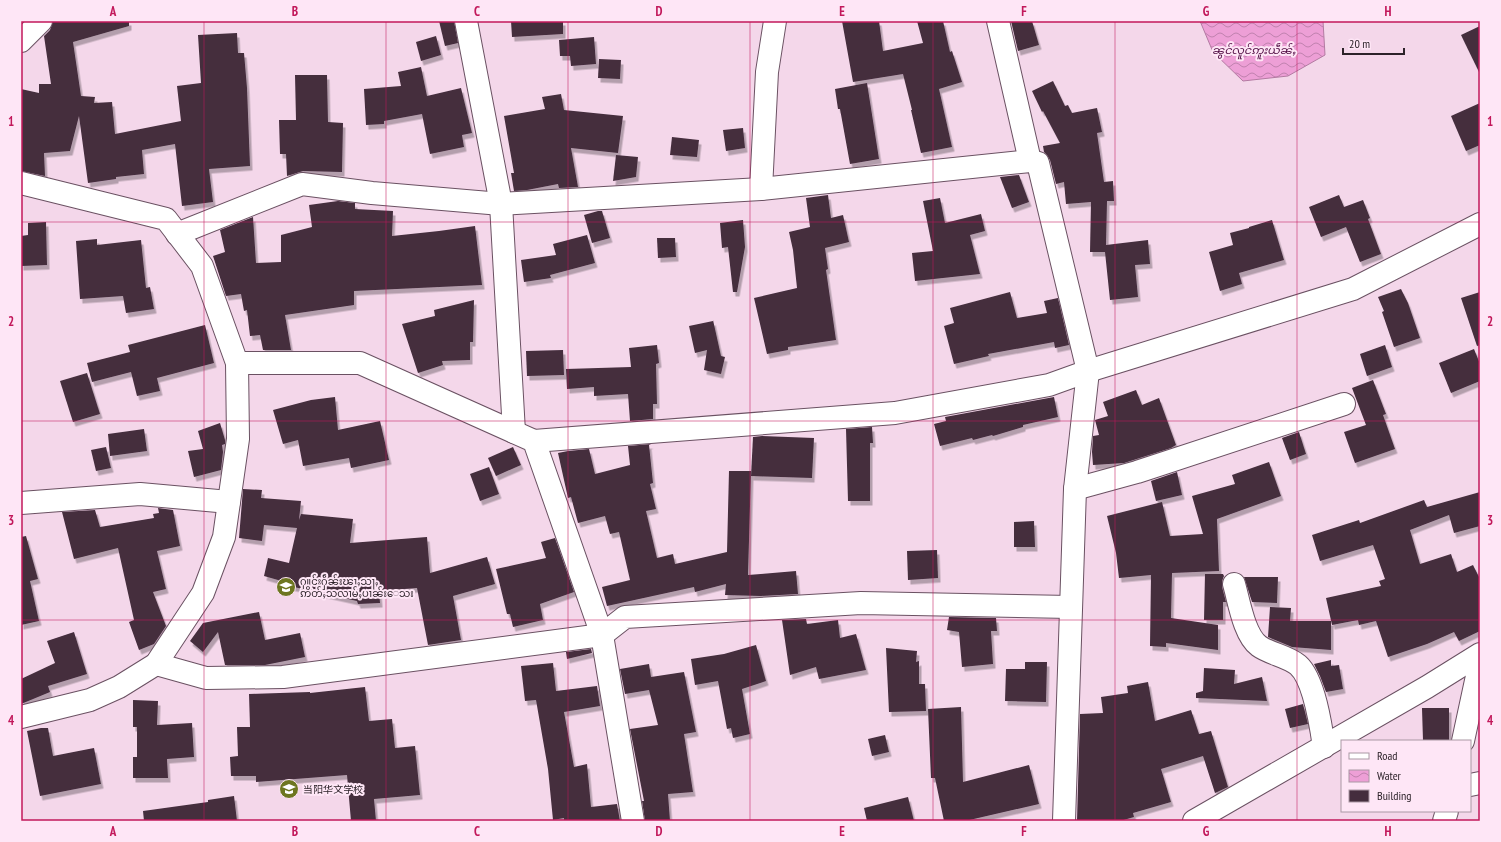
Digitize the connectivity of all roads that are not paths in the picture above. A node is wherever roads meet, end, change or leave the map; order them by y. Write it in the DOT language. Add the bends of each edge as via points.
graph roads {
  1 [pos="41,21"];
  2 [pos="466,21"];
  3 [pos="775,21"];
  4 [pos="998,21"];
  5 [pos="21,41"];
  6 [pos="1030,161"];
  7 [pos="21,182"];
  8 [pos="761,189"];
  9 [pos="501,204"];
  10 [pos="1480,224"];
  11 [pos="177,234"];
  12 [pos="237,363"];
  13 [pos="1088,371"];
  14 [pos="1344,404"];
  15 [pos="514,432"];
  16 [pos="534,441"];
  17 [pos="1075,489"];
  18 [pos="229,502"];
  19 [pos="21,504"];
  20 [pos="1234,584"];
  21 [pos="1071,607"];
  22 [pos="602,635"];
  23 [pos="1480,654"];
  24 [pos="1480,662"];
  25 [pos="156,664"];
  26 [pos="21,717"];
  27 [pos="1463,740"];
  28 [pos="1324,747"];
  29 [pos="633,821"];
  30 [pos="1064,821"];
  31 [pos="1194,821"];
  1 -- 5 [label="street"];
  2 -- 9 [label="street"];
  3 -- 8 [label="street" via="767,72"];
  4 -- 6 [label="street"];
  6 -- 8 [label="street"];
  6 -- 13 [label="street" via="1038,163"];
  7 -- 11 [label="street" via="166,219"];
  8 -- 9 [label="street"];
  9 -- 11 [label="street" via="302,184"];
  9 -- 15 [label="street"];
  10 -- 13 [label="street" via="1353,289"];
  11 -- 12 [label="street" via="202,266"];
  12 -- 15 [label="street" via="360,363"];
  12 -- 18 [label="street" via="238,439"];
  13 -- 16 [label="street" via="1049,385 896,414"];
  13 -- 17 [label="street"];
  14 -- 17 [label="street" via="1137,472"];
  15 -- 16 [label="street"];
  16 -- 22 [label="street"];
  17 -- 21 [label="street"];
  18 -- 19 [label="street" via="140,494"];
  18 -- 25 [label="street" via="224,537 203,593"];
  20 -- 28 [label="street" via="1251,637 1260,646 1297,665 1304,673 1319,712"];
  21 -- 22 [label="street" via="861,603 625,617"];
  21 -- 30 [label="street"];
  22 -- 25 [label="street" via="283,677 206,678"];
  22 -- 29 [label="street"];
  23 -- 28 [label="street"];
  24 -- 27 [label="street"];
  25 -- 26 [label="street" via="119,687 90,700"];
  28 -- 31 [label="street"];
}
